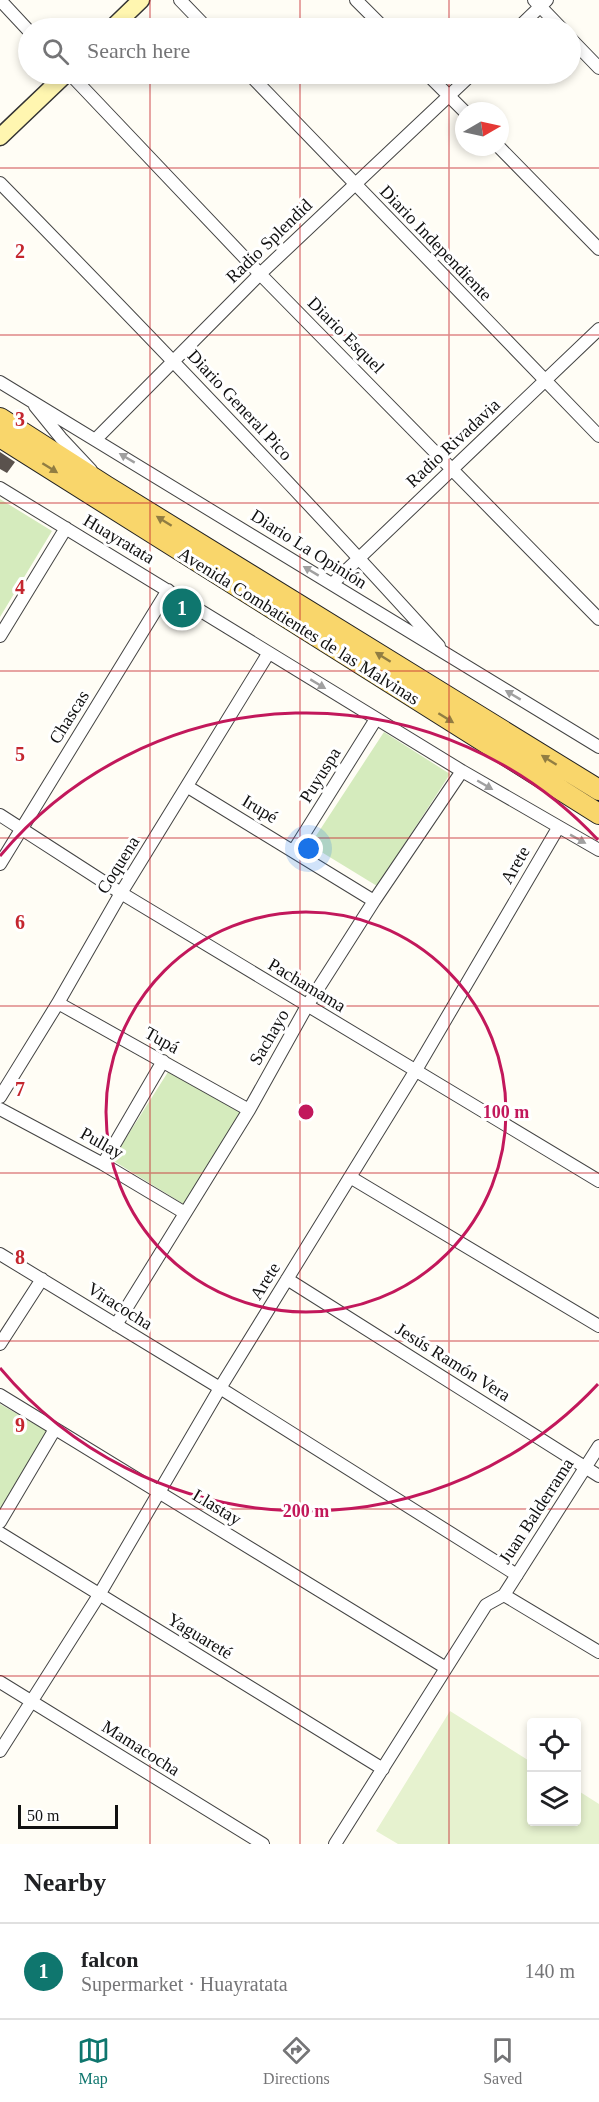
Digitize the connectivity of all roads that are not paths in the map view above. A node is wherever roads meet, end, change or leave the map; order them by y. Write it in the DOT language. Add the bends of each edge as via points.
graph roads {
  1 [pos="0,0"];
  2 [pos="141,0"];
  3 [pos="180,0"];
  4 [pos="356,0"];
  5 [pos="540,2"];
  6 [pos="122,18"];
  7 [pos="197,18"];
  8 [pos="374,18"];
  9 [pos="526,18"];
  10 [pos="553,18"];
  11 [pos="18,19"];
  12 [pos="581,49"];
  13 [pos="599,68"];
  14 [pos="57,84"];
  15 [pos="78,84"];
  16 [pos="259,84"];
  17 [pos="437,84"];
  18 [pos="462,84"];
  19 [pos="449,96"];
  20 [pos="455,102"];
  21 [pos="0,137"];
  22 [pos="508,156"];
  23 [pos="0,183"];
  24 [pos="355,185"];
  25 [pos="599,249"];
  26 [pos="260,274"];
  27 [pos="599,329"];
  28 [pos="173,360"];
  29 [pos="0,381"];
  30 [pos="546,381"];
  31 [pos="30,400"];
  32 [pos="0,417"];
  33 [pos="599,436"];
  34 [pos="0,437"];
  35 [pos="96,439"];
  36 [pos="453,469"];
  37 [pos="106,486"];
  38 [pos="0,488"];
  39 [pos="66,528"];
  40 [pos="359,557"];
  41 [pos="332,584"];
  42 [pos="168,590"];
  43 [pos="599,620"];
  44 [pos="0,636"];
  45 [pos="268,654"];
  46 [pos="449,656"];
  47 [pos="376,719"];
  48 [pos="598,745"];
  49 [pos="462,771"];
  50 [pos="188,787"];
  51 [pos="599,790"];
  52 [pos="599,814"];
  53 [pos="0,815"];
  54 [pos="21,828"];
  55 [pos="558,828"];
  56 [pos="294,850"];
  57 [pos="599,850"];
  58 [pos="0,864"];
  59 [pos="121,893"];
  60 [pos="375,901"];
  61 [pos="58,1003"];
  62 [pos="307,1006"];
  63 [pos="163,1061"];
  64 [pos="416,1070"];
  65 [pos="0,1097"];
  66 [pos="0,1109"];
  67 [pos="249,1110"];
  68 [pos="103,1164"];
  69 [pos="598,1176"];
  70 [pos="350,1177"];
  71 [pos="185,1213"];
  72 [pos="0,1254"];
  73 [pos="42,1279"];
  74 [pos="287,1279"];
  75 [pos="116,1324"];
  76 [pos="599,1326"];
  77 [pos="0,1344"];
  78 [pos="220,1388"];
  79 [pos="0,1395"];
  80 [pos="55,1429"];
  81 [pos="599,1446"];
  82 [pos="586,1467"];
  83 [pos="599,1476"];
  84 [pos="160,1493"];
  85 [pos="0,1522"];
  86 [pos="0,1533"];
  87 [pos="517,1575"];
  88 [pos="99,1595"];
  89 [pos="504,1595"];
  90 [pos="599,1652"];
  91 [pos="446,1668"];
  92 [pos="0,1682"];
  93 [pos="32,1702"];
  94 [pos="0,1751"];
  95 [pos="383,1769"];
  96 [pos="263,1844"];
  97 [pos="335,1844"];
  1 -- 11 [label="street"];
  2 -- 6 [label="street"];
  3 -- 7 [label="street"];
  4 -- 8 [label="street"];
  5 -- 9 [label="street"];
  5 -- 10 [label="street"];
  12 -- 13 [label="street"];
  14 -- 21 [label="street"];
  15 -- 26 [label="street, Diario Esquel"];
  16 -- 24 [label="street, Diario Independiente"];
  17 -- 19 [label="street"];
  18 -- 19 [label="street, Radio Splendid"];
  19 -- 20 [label="street"];
  19 -- 24 [label="street, Radio Splendid"];
  22 -- 25 [label="street"];
  23 -- 28 [label="street, Diario General Pico"];
  24 -- 26 [label="street, Radio Splendid"];
  24 -- 30 [label="street, Diario Independiente"];
  26 -- 28 [label="street, Radio Splendid"];
  26 -- 36 [label="street, Diario Esquel"];
  27 -- 30 [label="street, Radio Rivadavia"];
  28 -- 35 [label="street, Radio Splendid"];
  28 -- 40 [label="street, Diario General Pico"];
  29 -- 31 [label="street, Diario La Opinión"];
  30 -- 33 [label="street, Diario Independiente"];
  30 -- 36 [label="street, Radio Rivadavia"];
  31 -- 35 [label="street, Diario La Opinión"];
  31 -- 37 [label="street"];
  32 -- 37 [label="main road, Avenida Combatientes de las Malvinas"];
  34 -- 52 [label="main road, Avenida Combatientes de las Malvinas, one-way"];
  41 -- 35 [label="street, Diario La Opinión, one-way"];
  36 -- 40 [label="street, Radio Rivadavia"];
  36 -- 43 [label="street, Diario Esquel"];
  51 -- 37 [label="main road, Avenida Combatientes de las Malvinas, one-way"];
  38 -- 39 [label="street, Huayratata"];
  39 -- 42 [label="street, Huayratata"];
  39 -- 44 [label="street"];
  40 -- 41 [label="street, Radio Rivadavia"];
  40 -- 46 [label="street, Diario General Pico"];
  41 -- 46 [label="street, Diario La Opinión"];
  42 -- 45 [label="street, Huayratata"];
  42 -- 54 [label="street, Chascas"];
  45 -- 47 [label="street, Huayratata, one-way"];
  45 -- 50 [label="street, Coquena"];
  48 -- 46 [label="street, Diario La Opinión, one-way"];
  47 -- 49 [label="street, Huayratata"];
  47 -- 56 [label="street, Puyuspa"];
  49 -- 55 [label="street, Huayratata, one-way"];
  49 -- 60 [label="street, Sachayo"];
  50 -- 56 [label="street, Irupé"];
  50 -- 59 [label="street, Coquena"];
  53 -- 54 [label="street, Pachamama"];
  54 -- 58 [label="street, Chascas"];
  54 -- 59 [label="street, Pachamama"];
  55 -- 57 [label="street, Huayratata, one-way"];
  55 -- 64 [label="street, Arete"];
  56 -- 60 [label="street, Irupé"];
  59 -- 61 [label="street, Coquena"];
  59 -- 62 [label="street, Pachamama"];
  60 -- 62 [label="street, Sachayo"];
  61 -- 63 [label="street, Tupá"];
  61 -- 65 [label="street, Coquena"];
  62 -- 64 [label="street, Pachamama"];
  62 -- 67 [label="street, Sachayo"];
  63 -- 67 [label="street, Tupá"];
  63 -- 68 [label="street"];
  64 -- 69 [label="street, Pachamama"];
  64 -- 70 [label="street, Arete"];
  66 -- 68 [label="street, Pullay"];
  67 -- 71 [label="street, Sachayo"];
  68 -- 71 [label="street, Pullay"];
  70 -- 74 [label="street, Arete"];
  70 -- 76 [label="street"];
  71 -- 75 [label="street, Sachayo"];
  72 -- 73 [label="street, Viracocha"];
  73 -- 75 [label="street, Viracocha"];
  73 -- 77 [label="street"];
  74 -- 78 [label="street, Arete"];
  74 -- 82 [label="street, Jesús Ramón Vera"];
  75 -- 78 [label="street, Viracocha"];
  78 -- 84 [label="street, Arete"];
  78 -- 87 [label="street, Viracocha"];
  79 -- 80 [label="street, Llastay"];
  80 -- 84 [label="street, Llastay"];
  80 -- 85 [label="street"];
  81 -- 82 [label="street, Juan Balderrama"];
  82 -- 83 [label="street, Jesús Ramón Vera"];
  82 -- 87 [label="street, Juan Balderrama"];
  84 -- 88 [label="street, Arete"];
  84 -- 91 [label="street, Llastay"];
  86 -- 88 [label="street, Yaguareté"];
  87 -- 89 [label="street, Juan Balderrama"];
  88 -- 93 [label="street, Arete"];
  88 -- 95 [label="street, Yaguareté"];
  89 -- 90 [label="street"];
  89 -- 91 [label="street, Juan Balderrama" via="486,1605"];
  91 -- 95 [label="street, Juan Balderrama"];
  92 -- 93 [label="street, Mamacocha"];
  93 -- 94 [label="street, Arete"];
  93 -- 96 [label="street, Mamacocha"];
  95 -- 97 [label="street, Juan Balderrama"];
}
